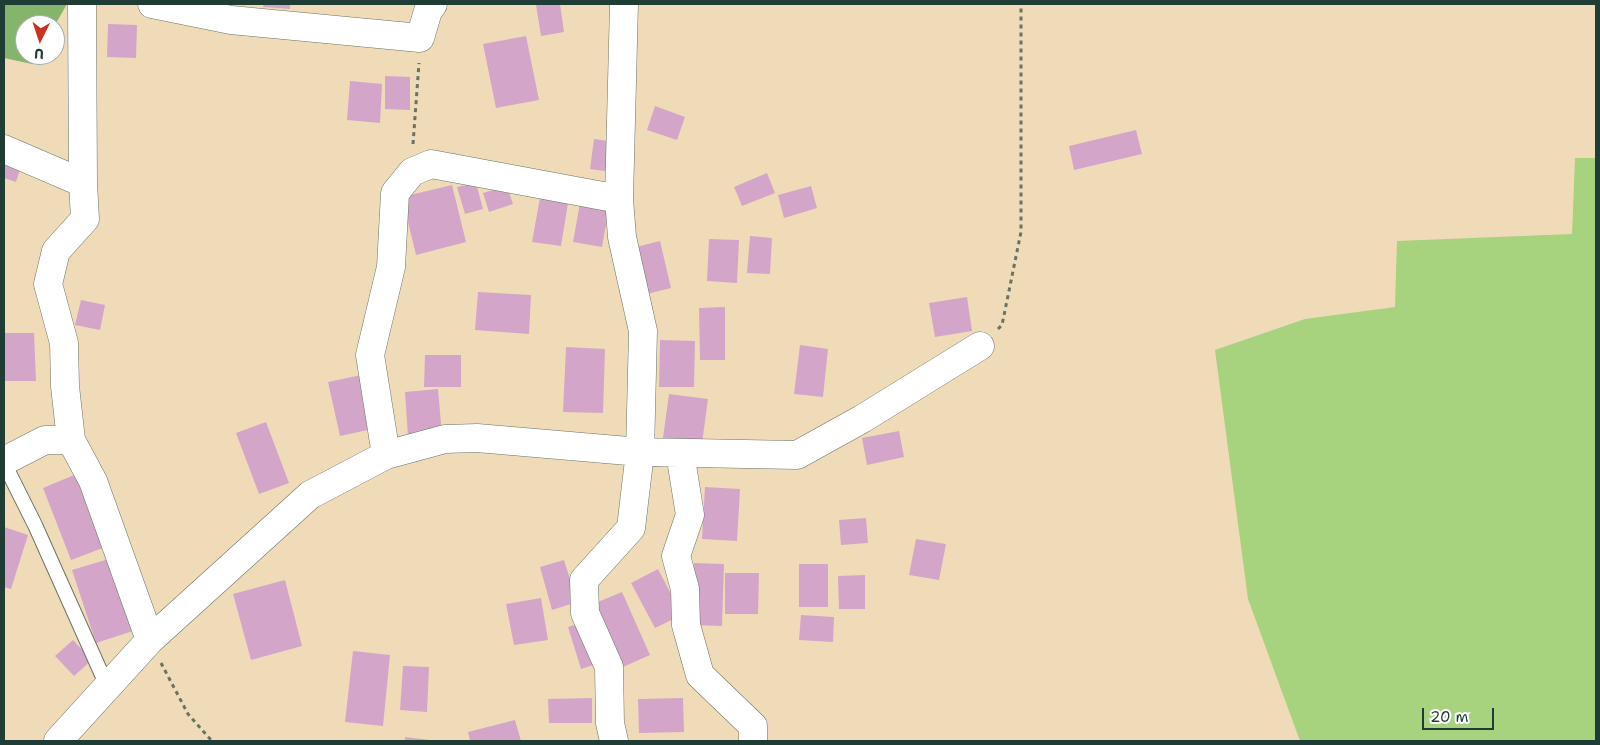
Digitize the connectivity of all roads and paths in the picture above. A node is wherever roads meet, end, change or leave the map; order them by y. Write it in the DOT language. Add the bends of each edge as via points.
graph roads {
  1 [pos="82,4"];
  2 [pos="152,4"];
  3 [pos="433,4"];
  4 [pos="624,4"];
  5 [pos="1021,4"];
  6 [pos="420,38"];
  7 [pos="4,149"];
  8 [pos="412,172"];
  9 [pos="82,183"];
  10 [pos="619,199"];
  11 [pos="980,346"];
  12 [pos="70,440"];
  13 [pos="640,452"];
  14 [pos="680,453"];
  15 [pos="386,454"];
  16 [pos="4,462"];
  17 [pos="150,640"];
  18 [pos="107,686"];
  19 [pos="58,741"];
  20 [pos="212,741"];
  21 [pos="614,741"];
  22 [pos="754,741"];
  1 -- 9 [label="street"];
  2 -- 6 [label="street" via="231,20"];
  3 -- 6 [label="street"];
  4 -- 10 [label="street"];
  5 -- 11 [label="path" via="1021,232 1002,325"];
  6 -- 8 [label="path"];
  7 -- 9 [label="street"];
  8 -- 10 [label="street" via="431,164"];
  8 -- 15 [label="street" via="395,193 391,267 370,355"];
  9 -- 12 [label="street" via="85,219 56,251 48,284 64,343"];
  10 -- 13 [label="street" via="622,238 643,331"];
  11 -- 14 [label="street" via="862,419 797,454"];
  12 -- 16 [label="street" via="45,440"];
  12 -- 17 [label="street" via="92,481"];
  13 -- 14 [label="street"];
  13 -- 15 [label="street" via="477,438 445,439"];
  13 -- 21 [label="street" via="631,528 584,580 585,613 609,667 610,723"];
  14 -- 22 [label="street" via="690,515 676,556 685,589 686,625 700,675 753,726"];
  15 -- 17 [label="street" via="310,495"];
  16 -- 18 [label="lane" via="36,525"];
  17 -- 18 [label="street"];
  17 -- 20 [label="path" via="188,714"];
  18 -- 19 [label="street"];
}
